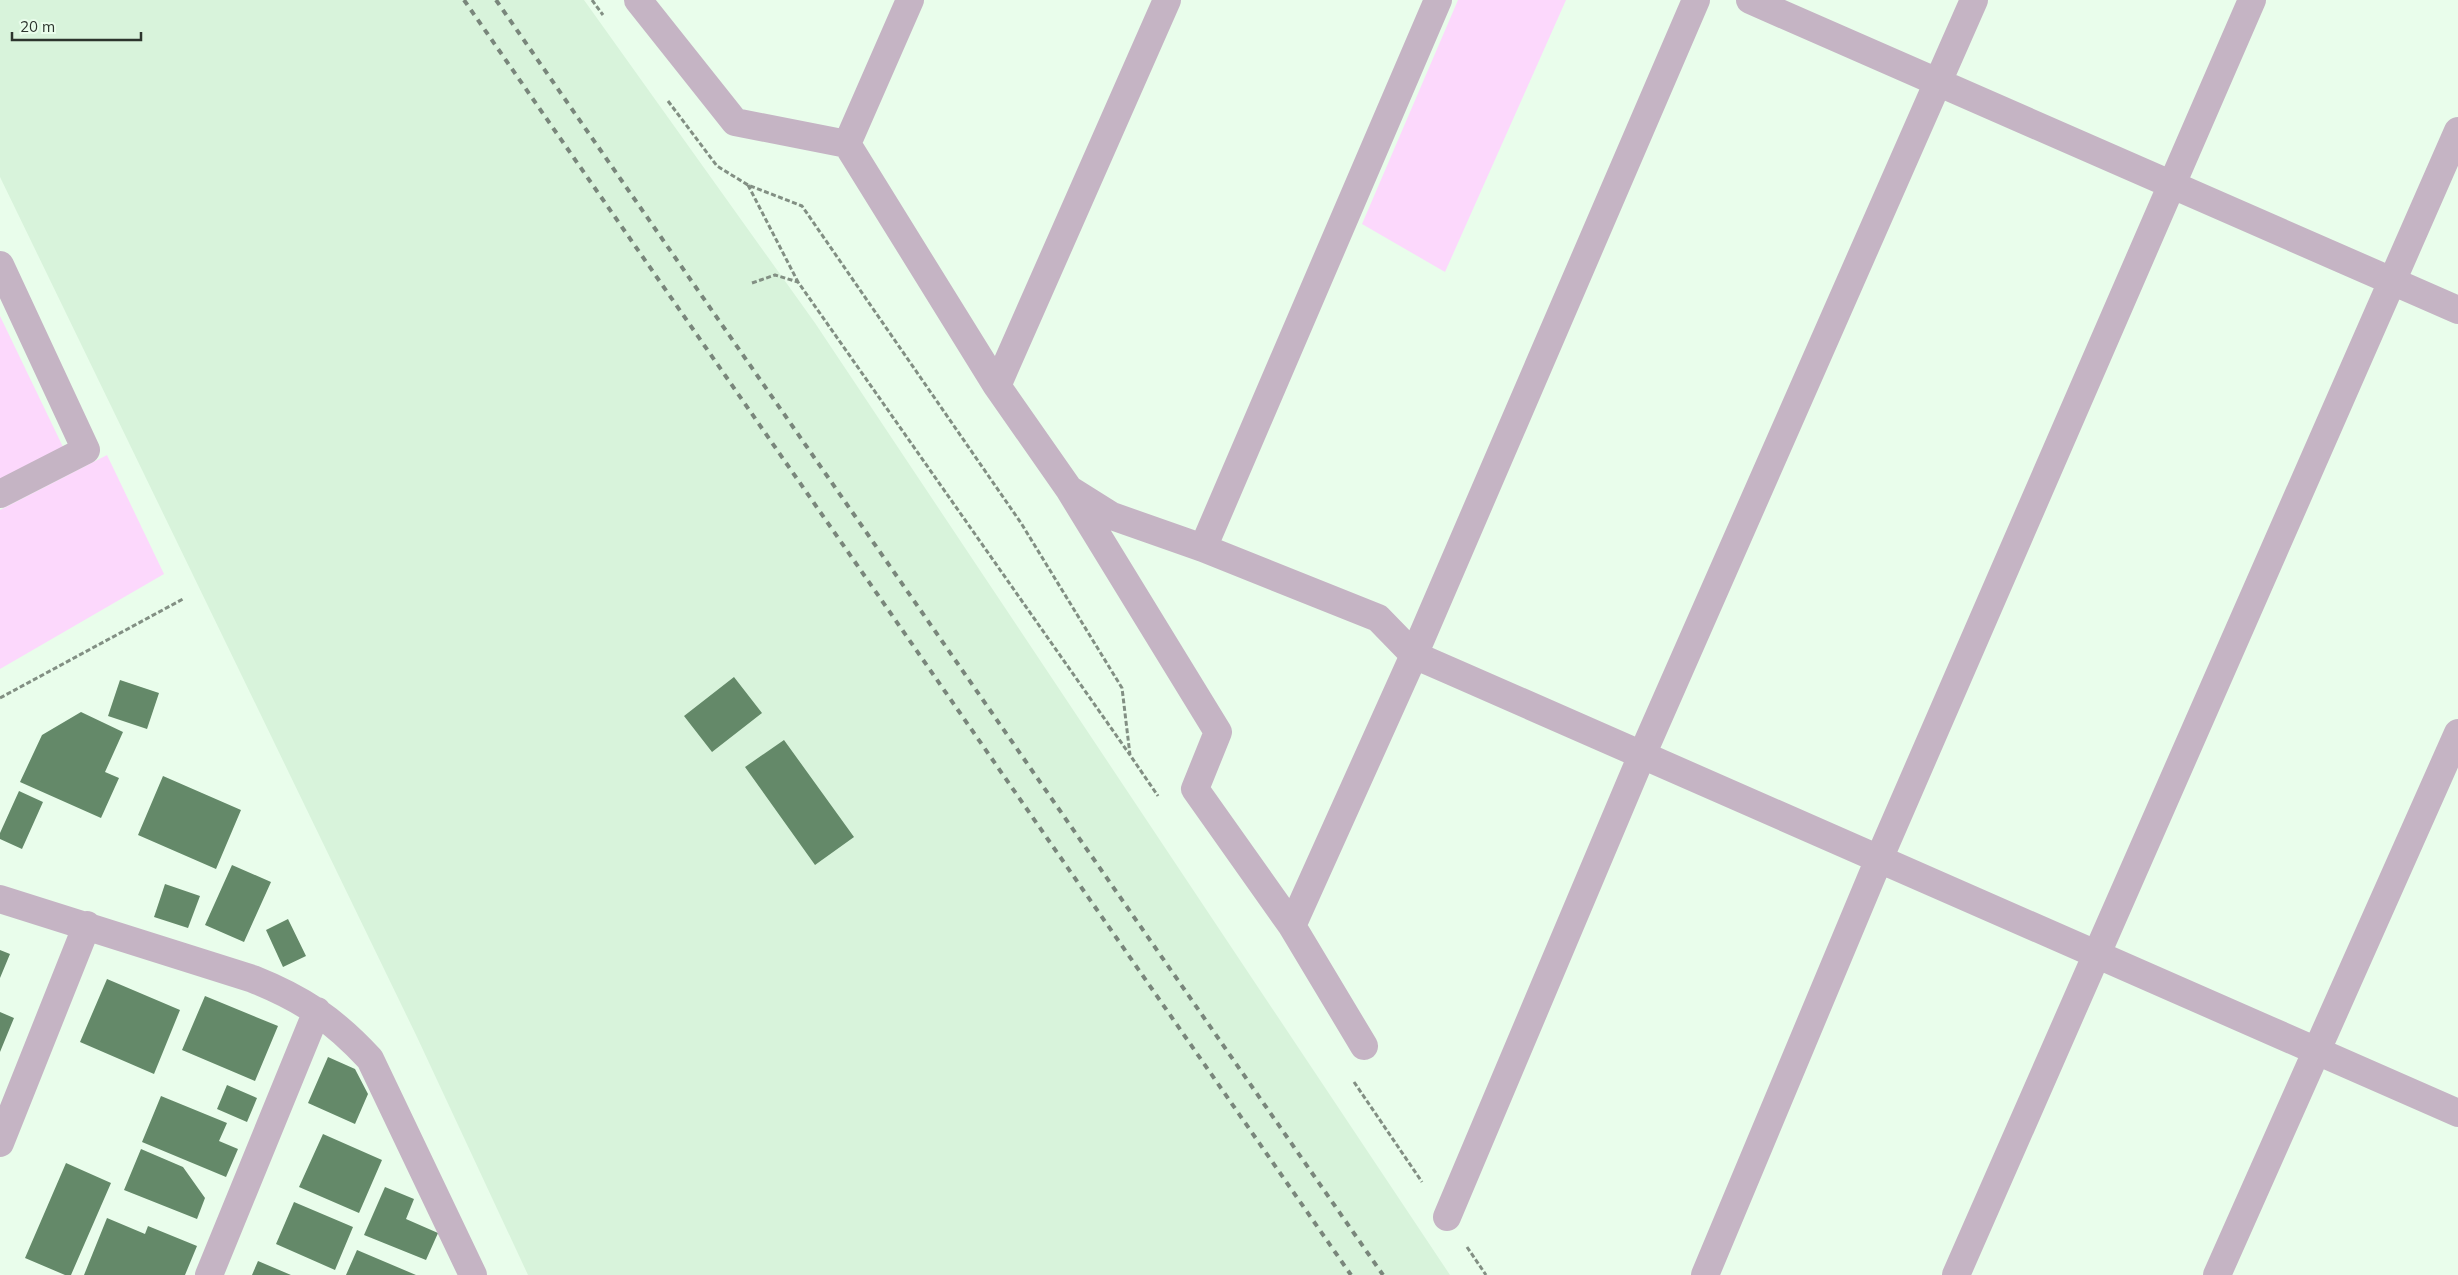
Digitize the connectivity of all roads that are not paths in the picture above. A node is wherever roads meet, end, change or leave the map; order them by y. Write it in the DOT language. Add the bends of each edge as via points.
graph roads {
  1 [pos="637,0"];
  2 [pos="910,0"];
  3 [pos="1167,0"];
  4 [pos="1438,0"];
  5 [pos="1696,0"];
  6 [pos="1750,0"];
  7 [pos="1974,0"];
  8 [pos="2252,0"];
  9 [pos="1938,82"];
  10 [pos="2458,131"];
  11 [pos="847,144"];
  12 [pos="2173,186"];
  13 [pos="0,265"];
  14 [pos="2392,281"];
  15 [pos="2458,310"];
  16 [pos="997,386"];
  17 [pos="1069,489"];
  18 [pos="0,494"];
  19 [pos="1203,548"];
  20 [pos="1414,655"];
  21 [pos="2458,733"];
  22 [pos="1642,755"];
  23 [pos="1879,859"];
  24 [pos="0,899"];
  25 [pos="86,925"];
  26 [pos="1292,926"];
  27 [pos="2096,954"];
  28 [pos="317,1011"];
  29 [pos="1364,1046"];
  30 [pos="2316,1050"];
  31 [pos="2458,1113"];
  32 [pos="0,1143"];
  33 [pos="1447,1218"];
  34 [pos="465,1269"];
  35 [pos="209,1275"];
  36 [pos="1705,1275"];
  37 [pos="1956,1275"];
  38 [pos="2217,1275"];
  1 -- 11 [label="street" via="735,122"];
  2 -- 11 [label="street"];
  3 -- 16 [label="street"];
  4 -- 19 [label="street"];
  5 -- 20 [label="street"];
  6 -- 9 [label="street"];
  7 -- 9 [label="street"];
  8 -- 12 [label="street"];
  9 -- 12 [label="street"];
  9 -- 22 [label="street"];
  10 -- 14 [label="street"];
  11 -- 16 [label="street"];
  12 -- 14 [label="street"];
  12 -- 23 [label="street"];
  13 -- 18 [label="street" via="86,450"];
  14 -- 15 [label="street"];
  14 -- 27 [label="street"];
  16 -- 17 [label="street"];
  17 -- 19 [label="street" via="1112,516"];
  17 -- 26 [label="street" via="1218,732 1196,789"];
  19 -- 20 [label="street" via="1378,618"];
  20 -- 22 [label="street"];
  20 -- 26 [label="street"];
  21 -- 30 [label="street"];
  22 -- 23 [label="street"];
  22 -- 33 [label="street"];
  23 -- 27 [label="street"];
  23 -- 36 [label="street"];
  24 -- 25 [label="street"];
  25 -- 28 [label="street" via="283,990"];
  25 -- 32 [label="street"];
  26 -- 29 [label="street"];
  27 -- 30 [label="street"];
  27 -- 37 [label="street"];
  28 -- 34 [label="street" via="344,1031 370,1059"];
  28 -- 35 [label="street"];
  30 -- 31 [label="street"];
  30 -- 38 [label="street"];
}
